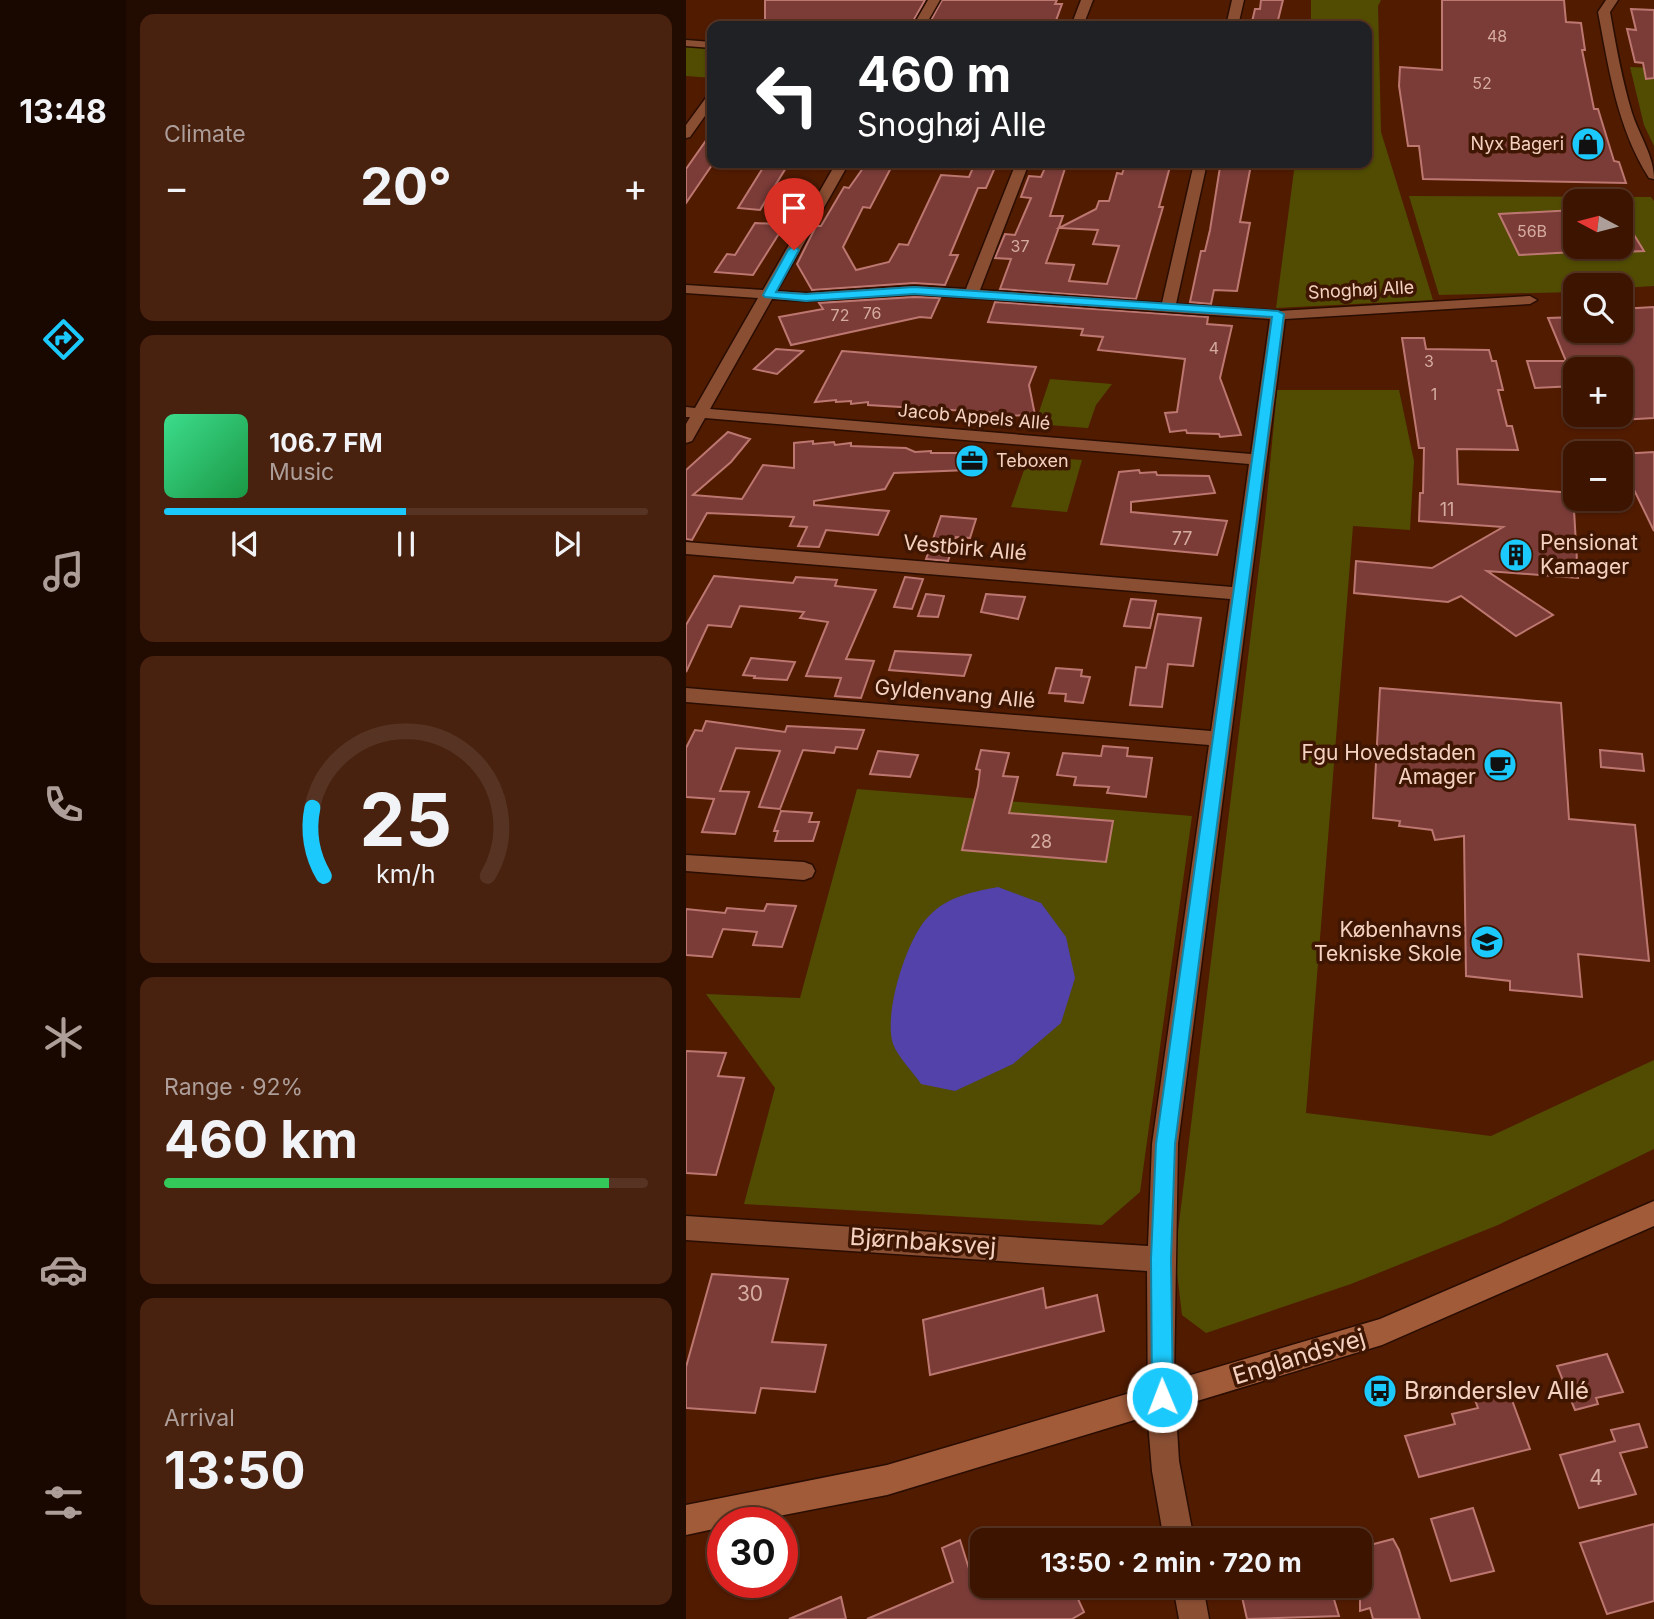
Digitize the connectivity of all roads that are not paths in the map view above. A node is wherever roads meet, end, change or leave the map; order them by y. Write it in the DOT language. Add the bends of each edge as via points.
graph roads {
  1 [pos="934,0"];
  2 [pos="1087,0"];
  3 [pos="1238,0"];
  4 [pos="1612,0"];
  5 [pos="922,21"];
  6 [pos="1079,21"];
  7 [pos="1233,21"];
  8 [pos="686,43"];
  9 [pos="707,45"];
  10 [pos="707,105"];
  11 [pos="686,134"];
  12 [pos="839,168"];
  13 [pos="1021,168"];
  14 [pos="1200,168"];
  15 [pos="1653,170"];
  16 [pos="686,289"];
  17 [pos="972,293"];
  18 [pos="769,295"];
  19 [pos="1530,300"];
  20 [pos="1168,308"];
  21 [pos="1278,314"];
  22 [pos="693,412"];
  23 [pos="686,438"];
  24 [pos="1259,460"];
  25 [pos="686,548"];
  26 [pos="1240,594"];
  27 [pos="686,695"];
  28 [pos="1221,739"];
  29 [pos="686,863"];
  30 [pos="804,871"];
  31 [pos="1654,1213"];
  32 [pos="686,1228"];
  33 [pos="1161,1259"];
  34 [pos="1162,1397"];
  35 [pos="686,1520"];
  36 [pos="1177,1528"];
  37 [pos="1190,1598"];
  38 [pos="1194,1619"];
  1 -- 5 [label="street"];
  2 -- 6 [label="street"];
  3 -- 7 [label="street"];
  4 -- 15 [label="street" via="1604,12 1621,106"];
  8 -- 9 [label="street"];
  10 -- 11 [label="street"];
  12 -- 18 [label="street"];
  13 -- 17 [label="street"];
  14 -- 20 [label="street"];
  16 -- 18 [label="street, Snoghøj Alle"];
  17 -- 18 [label="street, Snoghøj Alle" via="914,290 806,298"];
  17 -- 20 [label="street, Snoghøj Alle"];
  18 -- 22 [label="street"];
  19 -- 21 [label="street, Snoghøj Alle"];
  20 -- 21 [label="street, Snoghøj Alle"];
  21 -- 24 [label="street"];
  22 -- 23 [label="street"];
  22 -- 24 [label="street, Jacob Appels Allé"];
  24 -- 26 [label="street"];
  25 -- 26 [label="street, Vestbirk Allé"];
  26 -- 28 [label="street"];
  27 -- 28 [label="street, Gyldenvang Allé"];
  28 -- 33 [label="street" via="1165,1144"];
  29 -- 30 [label="street"];
  31 -- 34 [label="main road, Englandsvej" via="1382,1332"];
  32 -- 33 [label="street, Bjørnbaksvej"];
  33 -- 34 [label="street"];
  34 -- 35 [label="main road, Englandsvej" via="887,1479"];
  34 -- 36 [label="street" via="1165,1463"];
  37 -- 38 [label="street"];
}
